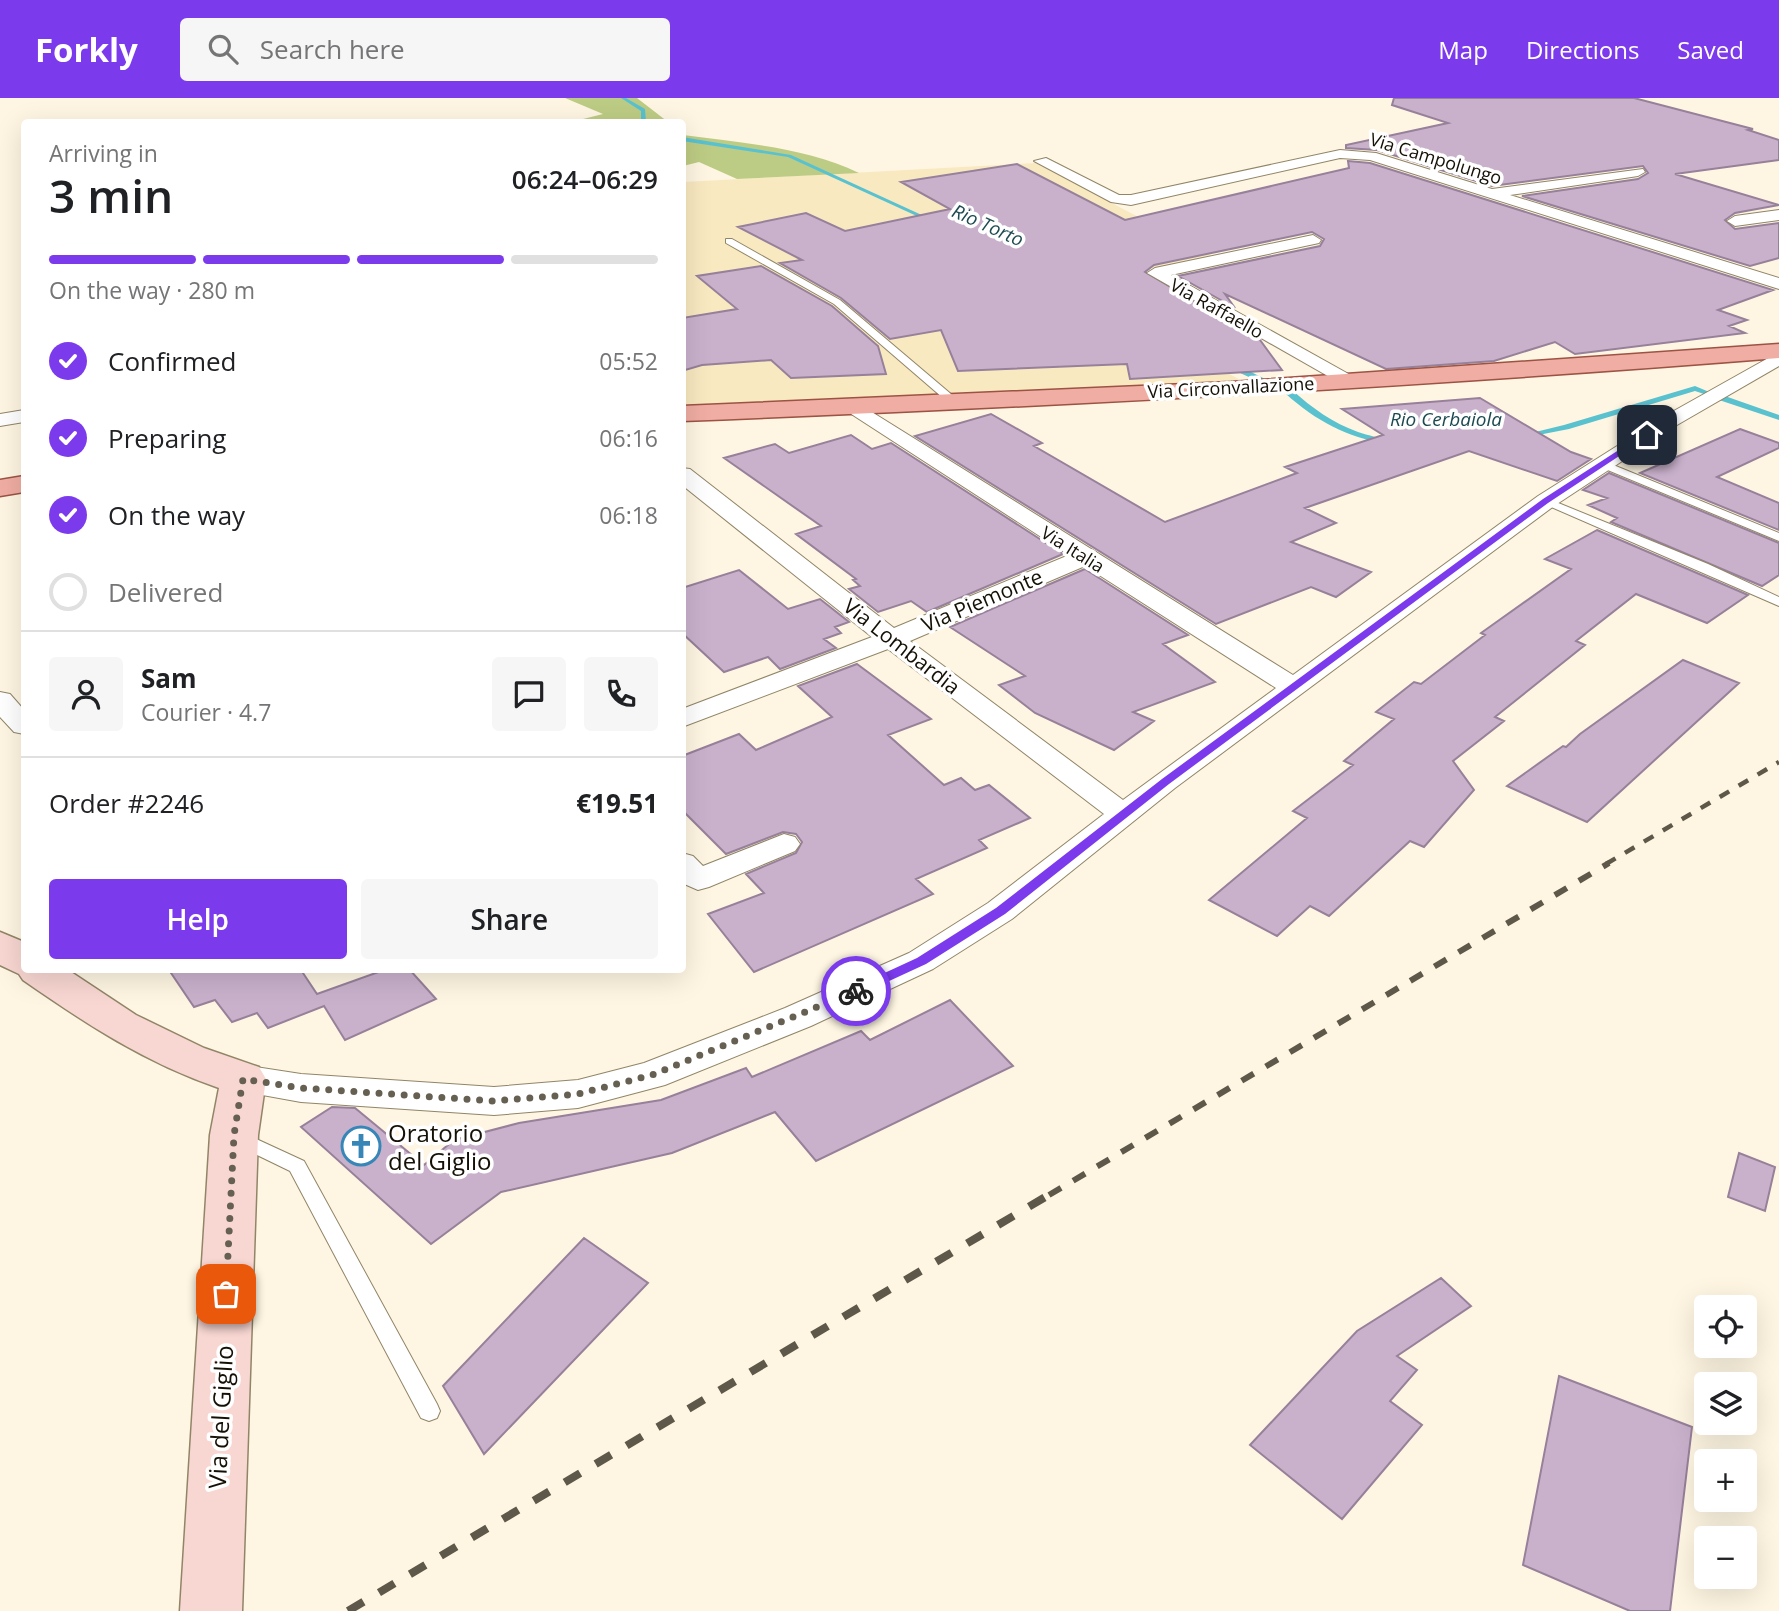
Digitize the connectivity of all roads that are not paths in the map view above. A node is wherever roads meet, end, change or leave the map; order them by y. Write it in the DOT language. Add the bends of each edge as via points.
graph roads {
  1 [pos="1041,161"];
  2 [pos="1638,172"];
  3 [pos="1490,193"];
  4 [pos="1779,215"];
  5 [pos="1735,221"];
  6 [pos="1313,240"];
  7 [pos="729,241"];
  8 [pos="1779,284"];
  9 [pos="1779,351"];
  10 [pos="1779,358"];
  11 [pos="1347,381"];
  12 [pos="954,402"];
  13 [pos="852,408"];
  14 [pos="686,414"];
  15 [pos="21,416"];
  16 [pos="0,420"];
  17 [pos="1602,464"];
  18 [pos="686,477"];
  19 [pos="21,484"];
  20 [pos="0,488"];
  21 [pos="1546,501"];
  22 [pos="1779,537"];
  23 [pos="1086,557"];
  24 [pos="1779,602"];
  25 [pos="891,639"];
  26 [pos="1295,688"];
  27 [pos="0,700"];
  28 [pos="686,717"];
  29 [pos="21,723"];
  30 [pos="1124,814"];
  31 [pos="784,845"];
  32 [pos="686,867"];
  33 [pos="0,946"];
  34 [pos="21,959"];
  35 [pos="42,973"];
  36 [pos="243,1079"];
  37 [pos="234,1135"];
  38 [pos="429,1411"];
  39 [pos="211,1611"];
  1 -- 3 [label="street, Via Campolungo" via="1108,195 1131,200 1349,154 1371,156"];
  2 -- 3 [label="street"];
  3 -- 8 [label="street, Via Campolungo"];
  4 -- 5 [label="street"];
  6 -- 11 [label="street, Via Raffaello" via="1155,273"];
  7 -- 12 [label="lane" via="837,302"];
  9 -- 11 [label="main road, Via Circonvallazione"];
  10 -- 17 [label="street"];
  11 -- 12 [label="main road, Via Circonvallazione"];
  12 -- 13 [label="main road, Via Circonvallazione"];
  13 -- 14 [label="main road, Via Circonvallazione"];
  13 -- 23 [label="street, Via Italia"];
  15 -- 16 [label="street"];
  17 -- 21 [label="street"];
  17 -- 22 [label="lane"];
  18 -- 25 [label="street, Via Lombardia"];
  19 -- 20 [label="main road"];
  21 -- 24 [label="lane"];
  21 -- 26 [label="street"];
  23 -- 25 [label="street, Via Piemonte"];
  23 -- 26 [label="street, Via Italia"];
  25 -- 28 [label="street, Via Piemonte"];
  25 -- 30 [label="street, Via Lombardia"];
  26 -- 30 [label="street"];
  27 -- 29 [label="street"];
  30 -- 36 [label="street" via="1000,911 921,961 798,1017 652,1075 578,1094 494,1101 301,1088"];
  31 -- 32 [label="street" via="698,880"];
  33 -- 34 [label="street"];
  35 -- 36 [label="street" via="121,1026 188,1060"];
  36 -- 37 [label="street, Via del Giglio"];
  37 -- 38 [label="lane" via="298,1166"];
  37 -- 39 [label="street, Via del Giglio"];
}
